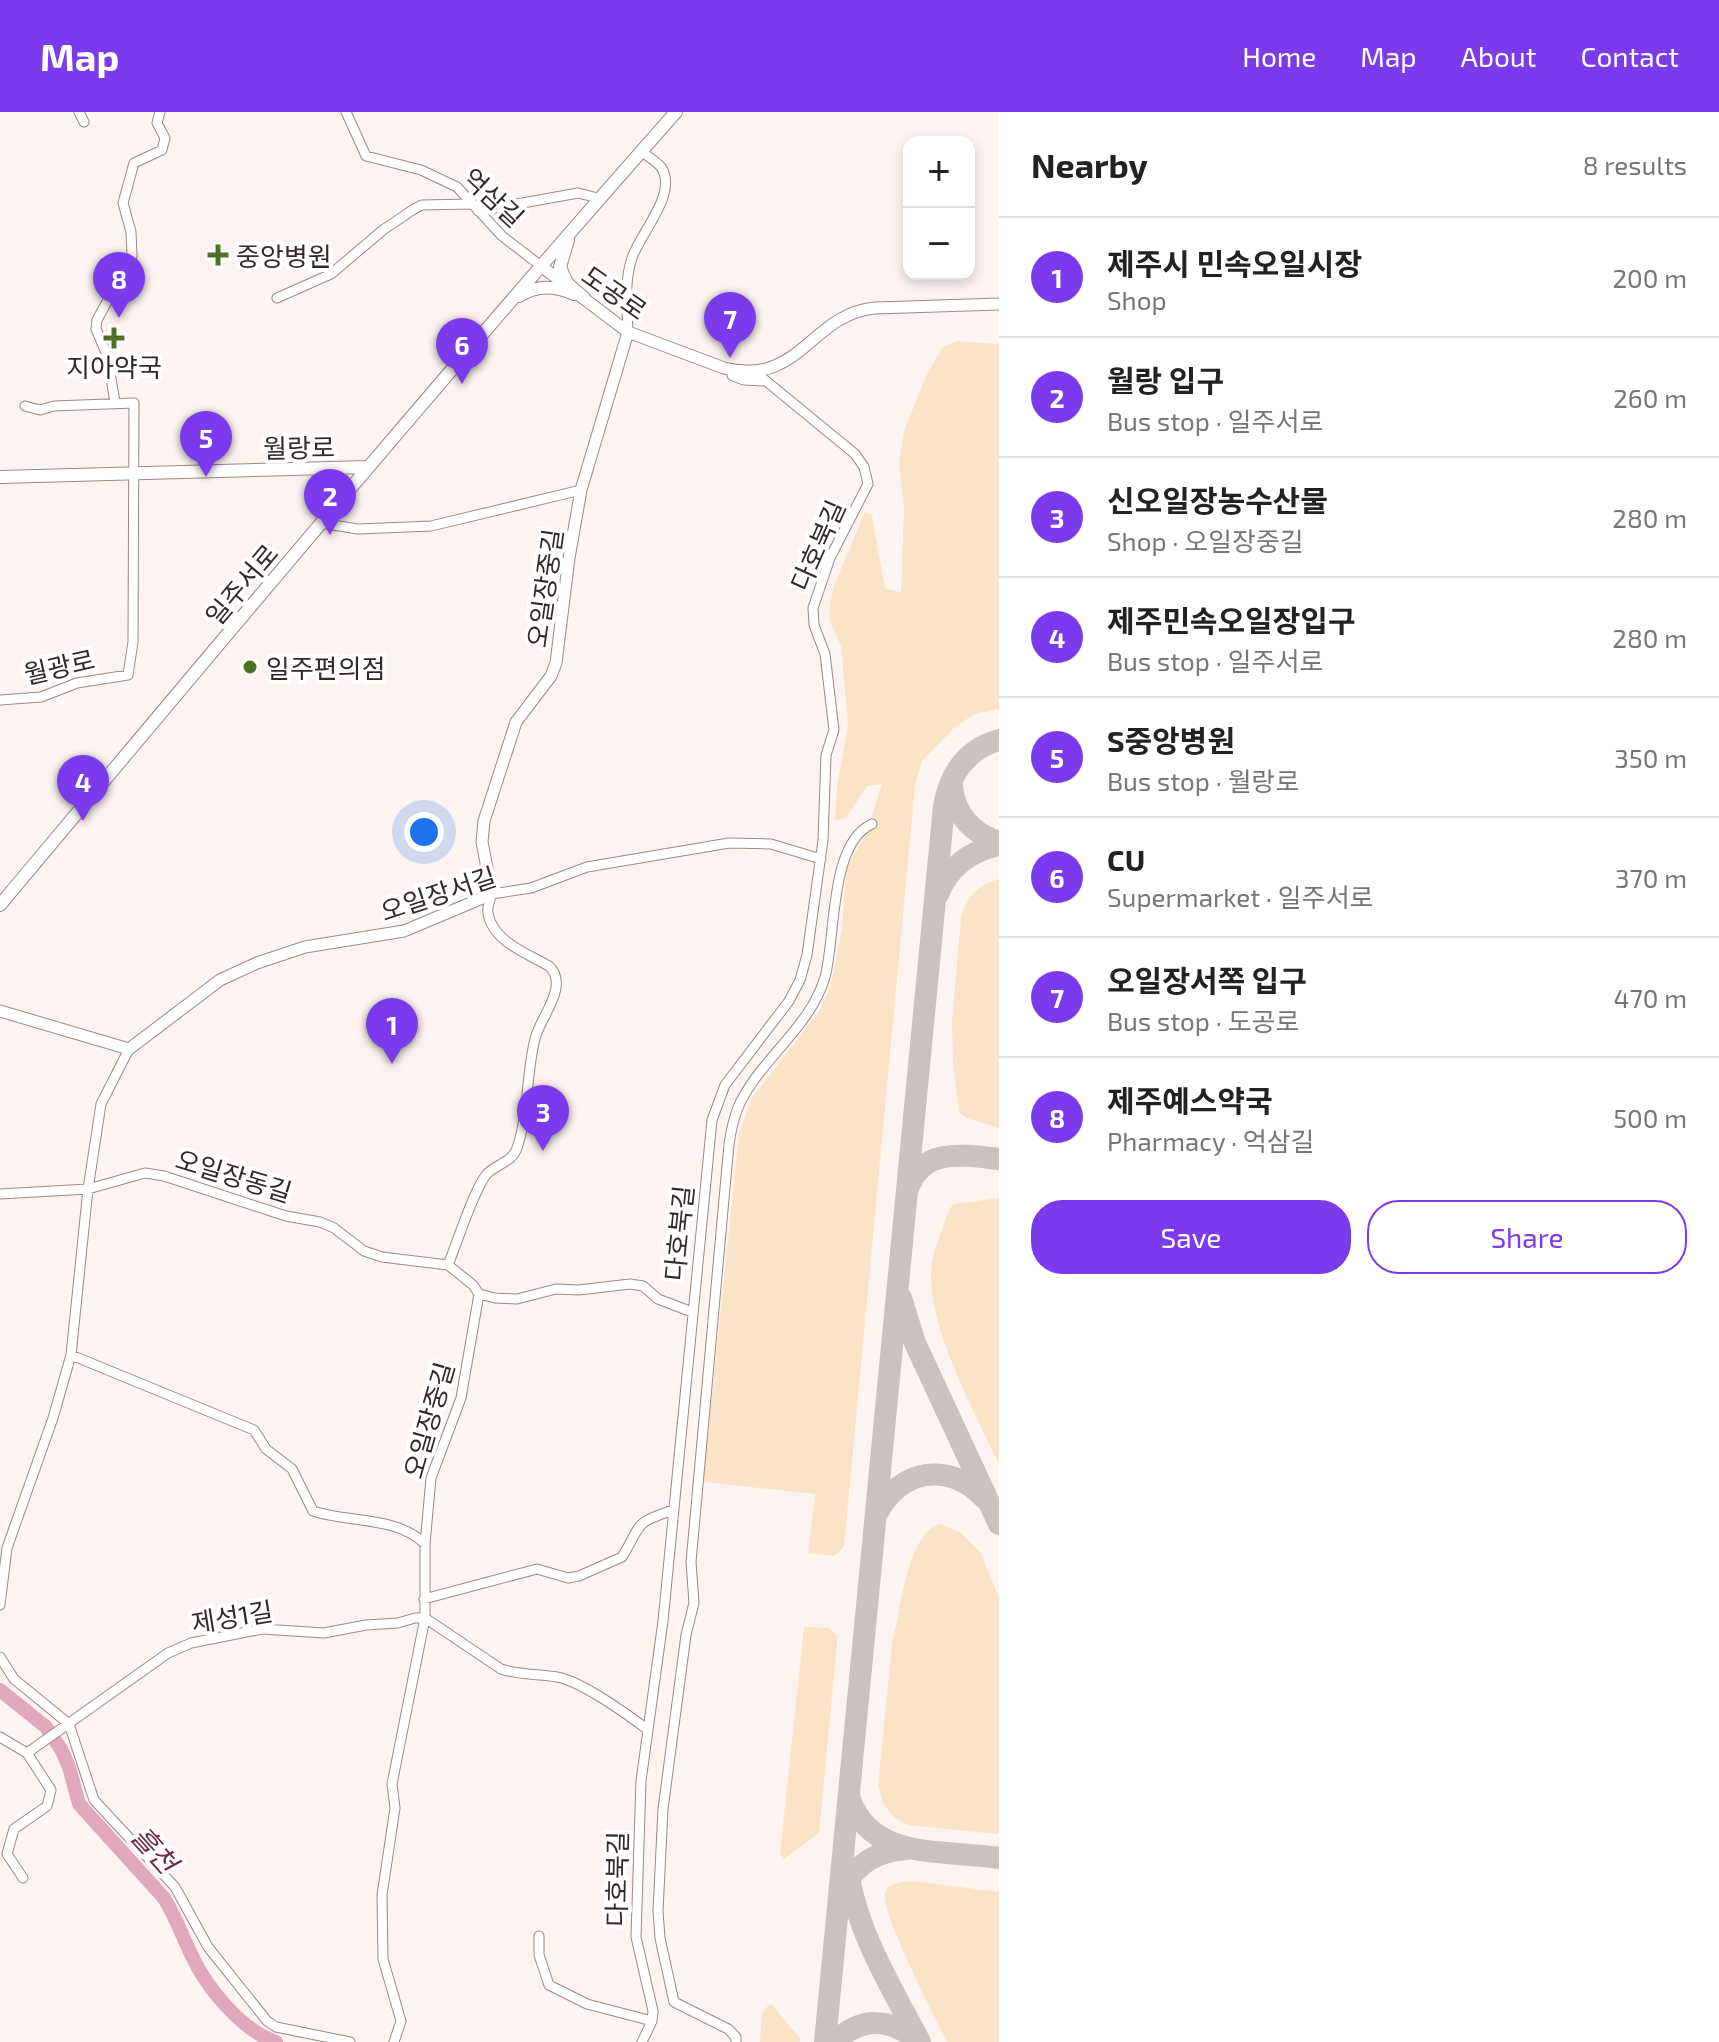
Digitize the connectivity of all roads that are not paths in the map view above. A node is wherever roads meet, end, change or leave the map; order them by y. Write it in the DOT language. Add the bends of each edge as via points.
graph roads {
  1 [pos="160,112"];
  2 [pos="346,112"];
  3 [pos="676,112"];
  4 [pos="641,151"];
  5 [pos="598,198"];
  6 [pos="475,208"];
  7 [pos="577,223"];
  8 [pos="541,266"];
  9 [pos="277,298"];
  10 [pos="584,298"];
  11 [pos="999,304"];
  12 [pos="506,308"];
  13 [pos="628,332"];
  14 [pos="760,376"];
  15 [pos="115,402"];
  16 [pos="25,406"];
  17 [pos="368,467"];
  18 [pos="864,467"];
  19 [pos="135,473"];
  20 [pos="0,477"];
  21 [pos="581,490"];
  22 [pos="320,523"];
  23 [pos="0,700"];
  24 [pos="872,824"];
  25 [pos="821,859"];
  26 [pos="492,894"];
  27 [pos="0,905"];
  28 [pos="0,1011"];
  29 [pos="129,1049"];
  30 [pos="88,1189"];
  31 [pos="0,1194"];
  32 [pos="448,1265"];
  33 [pos="479,1294"];
  34 [pos="692,1312"];
  35 [pos="71,1355"];
  36 [pos="673,1510"];
  37 [pos="425,1544"];
  38 [pos="424,1599"];
  39 [pos="0,1605"];
  40 [pos="425,1618"];
  41 [pos="0,1657"];
  42 [pos="69,1724"];
  43 [pos="648,1730"];
  44 [pos="0,1737"];
  45 [pos="27,1753"];
  46 [pos="23,1878"];
  47 [pos="539,1936"];
  48 [pos="652,2021"];
  49 [pos="350,2042"];
  50 [pos="394,2042"];
  51 [pos="642,2042"];
  52 [pos="736,2042"];
  1 -- 15 [label="street" via="162,150 134,163 124,193 132,256 97,320"];
  2 -- 6 [label="street, 억삼길" via="366,156 445,180"];
  3 -- 4 [label="main road, 일주서로"];
  4 -- 5 [label="main road, 일주서로"];
  4 -- 13 [label="street" via="661,167 666,182 630,261"];
  5 -- 6 [label="street" via="578,193"];
  5 -- 7 [label="main road, 일주서로"];
  6 -- 8 [label="street, 억삼길"];
  6 -- 9 [label="street" via="422,205 331,274"];
  7 -- 8 [label="main road, 일주서로"];
  7 -- 10 [label="main road" via="560,267 567,283"];
  8 -- 10 [label="street, 도공로"];
  8 -- 12 [label="main road, 일주서로"];
  10 -- 12 [label="main road" via="537,287"];
  10 -- 13 [label="street, 도공로"];
  11 -- 14 [label="street" via="858,311 835,321 788,361"];
  12 -- 17 [label="main road, 일주서로"];
  13 -- 14 [label="street, 도공로"];
  13 -- 21 [label="street, 오일장중길"];
  14 -- 18 [label="street, 도공로"];
  15 -- 16 [label="street" via="40,410"];
  15 -- 19 [label="street" via="134,403"];
  17 -- 19 [label="main road, 월랑로"];
  17 -- 22 [label="main road, 일주서로"];
  18 -- 25 [label="street, 다호북길" via="868,484 830,558 813,608 834,720 826,755"];
  19 -- 20 [label="main road, 월랑로"];
  19 -- 23 [label="street, 월광로" via="128,675 77,683 41,697"];
  21 -- 22 [label="street" via="431,526 358,529"];
  21 -- 26 [label="street, 오일장중길" via="556,663 516,722 484,821 482,842"];
  22 -- 27 [label="main road, 일주서로"];
  24 -- 52 [label="street" via="853,842 841,869 819,992 741,1101 729,1144 691,1562 694,1603 663,1809 658,1911 674,2002 728,2029"];
  25 -- 26 [label="street, 오일장서길" via="771,844 729,843 587,867 531,888"];
  25 -- 34 [label="street, 다호북길" via="800,980 725,1085 712,1120"];
  26 -- 29 [label="street, 오일장서길" via="404,931 305,947 257,963 220,980"];
  26 -- 32 [label="street, 오일장중길" via="487,911 497,932 549,966 558,984 535,1038 518,1146 482,1182"];
  28 -- 29 [label="street"];
  29 -- 30 [label="street" via="101,1104"];
  30 -- 31 [label="street, 오일장동길"];
  30 -- 32 [label="street, 오일장동길" via="145,1173 164,1176 320,1222 382,1257"];
  30 -- 35 [label="street"];
  32 -- 33 [label="street"];
  33 -- 34 [label="street" via="517,1299 556,1289 630,1284"];
  33 -- 37 [label="street, 오일장중길" via="461,1398 431,1478"];
  34 -- 36 [label="street, 다호북길"];
  35 -- 37 [label="street" via="254,1430 266,1449 292,1469 313,1511 394,1527 414,1533"];
  35 -- 39 [label="street" via="7,1548"];
  36 -- 38 [label="street" via="644,1520 622,1557 579,1576 537,1569"];
  36 -- 43 [label="street, 다호북길"];
  37 -- 38 [label="street, 오일장중길"];
  38 -- 40 [label="street, 오일장중길"];
  40 -- 42 [label="street, 제성1길" via="324,1633 270,1628 182,1646"];
  40 -- 43 [label="street" via="501,1669 560,1677 618,1707"];
  40 -- 50 [label="street, 오일장중길" via="392,1784 395,1808 382,1895 383,1959 401,2021"];
  41 -- 42 [label="street" via="14,1679"];
  42 -- 45 [label="street, 제성1길"];
  42 -- 49 [label="street" via="94,1800 175,1887 208,1947 256,2010 276,2027"];
  43 -- 48 [label="street, 다호북길" via="641,1781 636,1937"];
  44 -- 45 [label="street"];
  45 -- 46 [label="street" via="51,1790 47,1806 14,1829 7,1854"];
  47 -- 48 [label="street" via="549,1985 587,2004"];
  48 -- 51 [label="street"];
}
